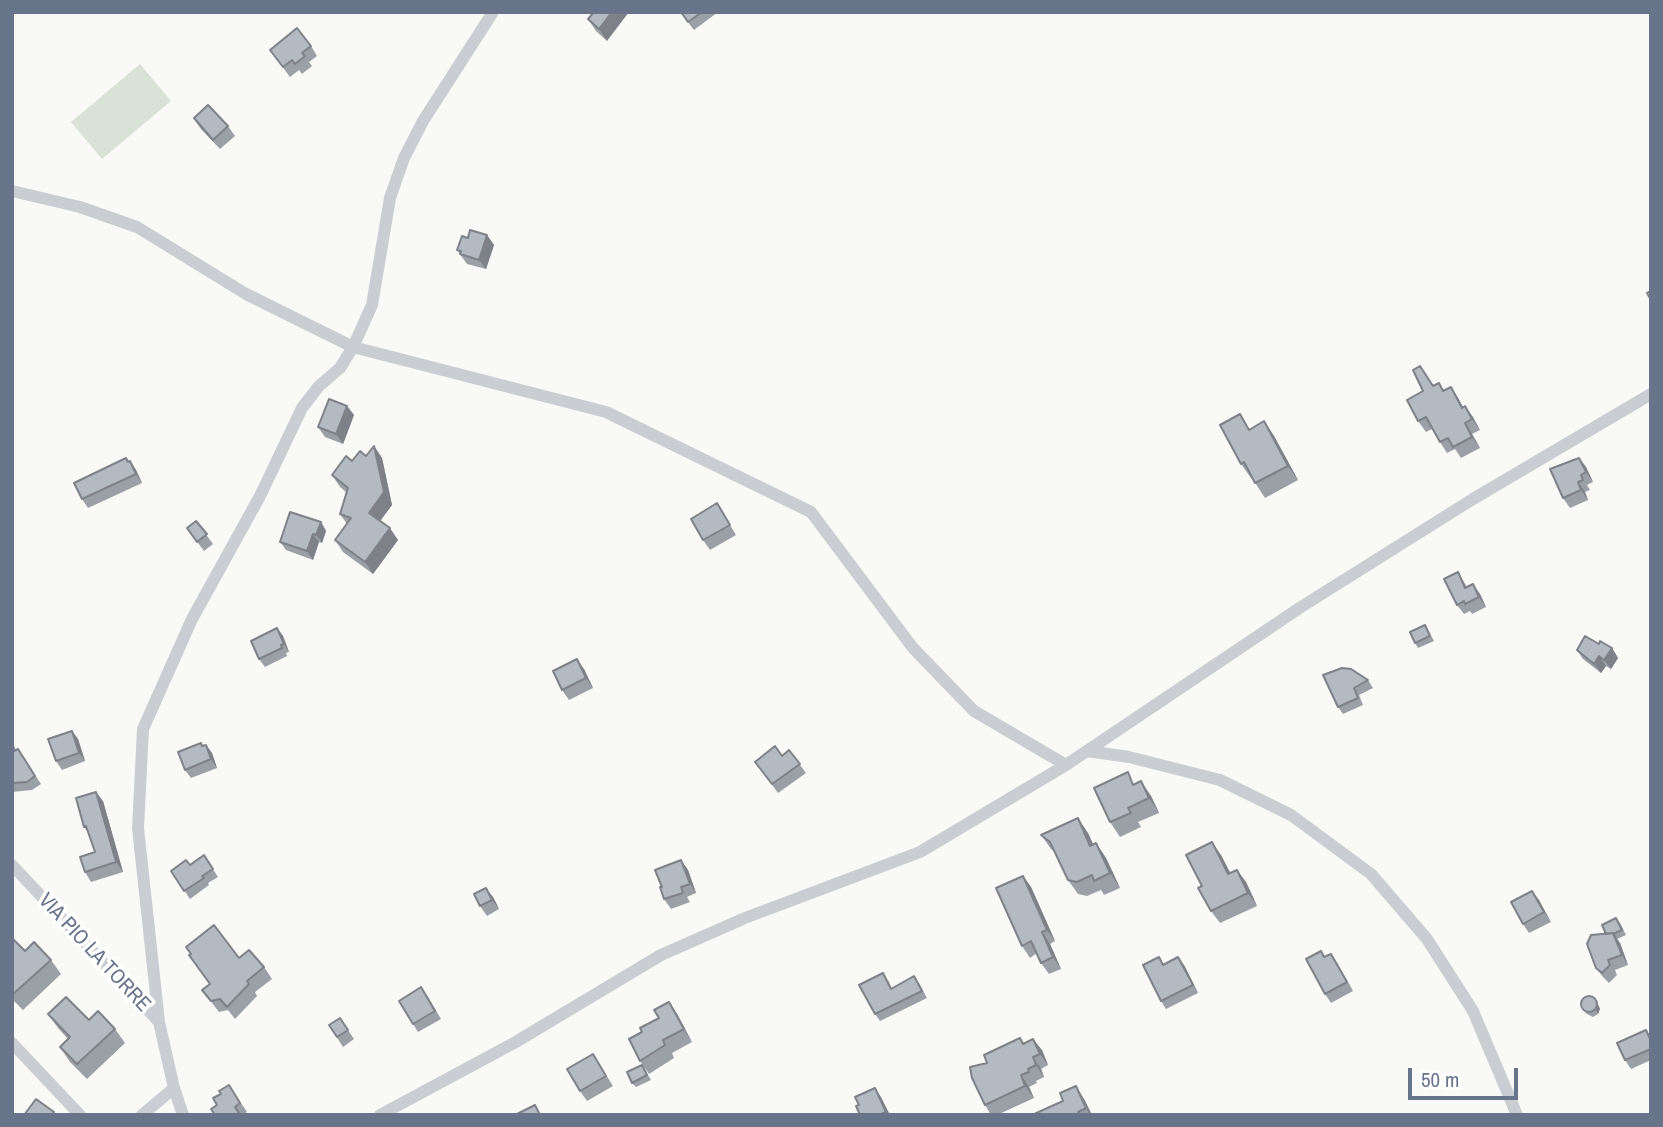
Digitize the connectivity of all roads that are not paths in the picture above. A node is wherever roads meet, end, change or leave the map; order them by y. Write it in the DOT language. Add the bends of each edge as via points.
graph roads {
  1 [pos="494,12"];
  2 [pos="12,191"];
  3 [pos="353,347"];
  4 [pos="1651,394"];
  5 [pos="1087,751"];
  6 [pos="1066,765"];
  7 [pos="12,865"];
  8 [pos="159,1022"];
  9 [pos="12,1042"];
  10 [pos="174,1088"];
  11 [pos="80,1115"];
  12 [pos="142,1115"];
  13 [pos="183,1115"];
  14 [pos="380,1115"];
  15 [pos="1517,1115"];
  1 -- 3 [label="street" via="404,158 390,198 372,305"];
  2 -- 3 [label="street" via="137,228 246,294"];
  3 -- 6 [label="street" via="606,412 811,512 913,648 974,711"];
  3 -- 8 [label="street" via="340,369 302,408 192,619 143,729 138,828"];
  4 -- 5 [label="street" via="1312,600"];
  5 -- 6 [label="street"];
  5 -- 15 [label="street" via="1220,780 1291,815 1371,874 1427,939 1473,1011"];
  6 -- 14 [label="street" via="920,852 661,955 514,1043"];
  7 -- 8 [label="street, VIA PIO LA TORRE"];
  8 -- 10 [label="street, VIA PIO LA TORRE"];
  9 -- 11 [label="street"];
  10 -- 12 [label="street"];
  10 -- 13 [label="street, VIA PIO LA TORRE"];
}
